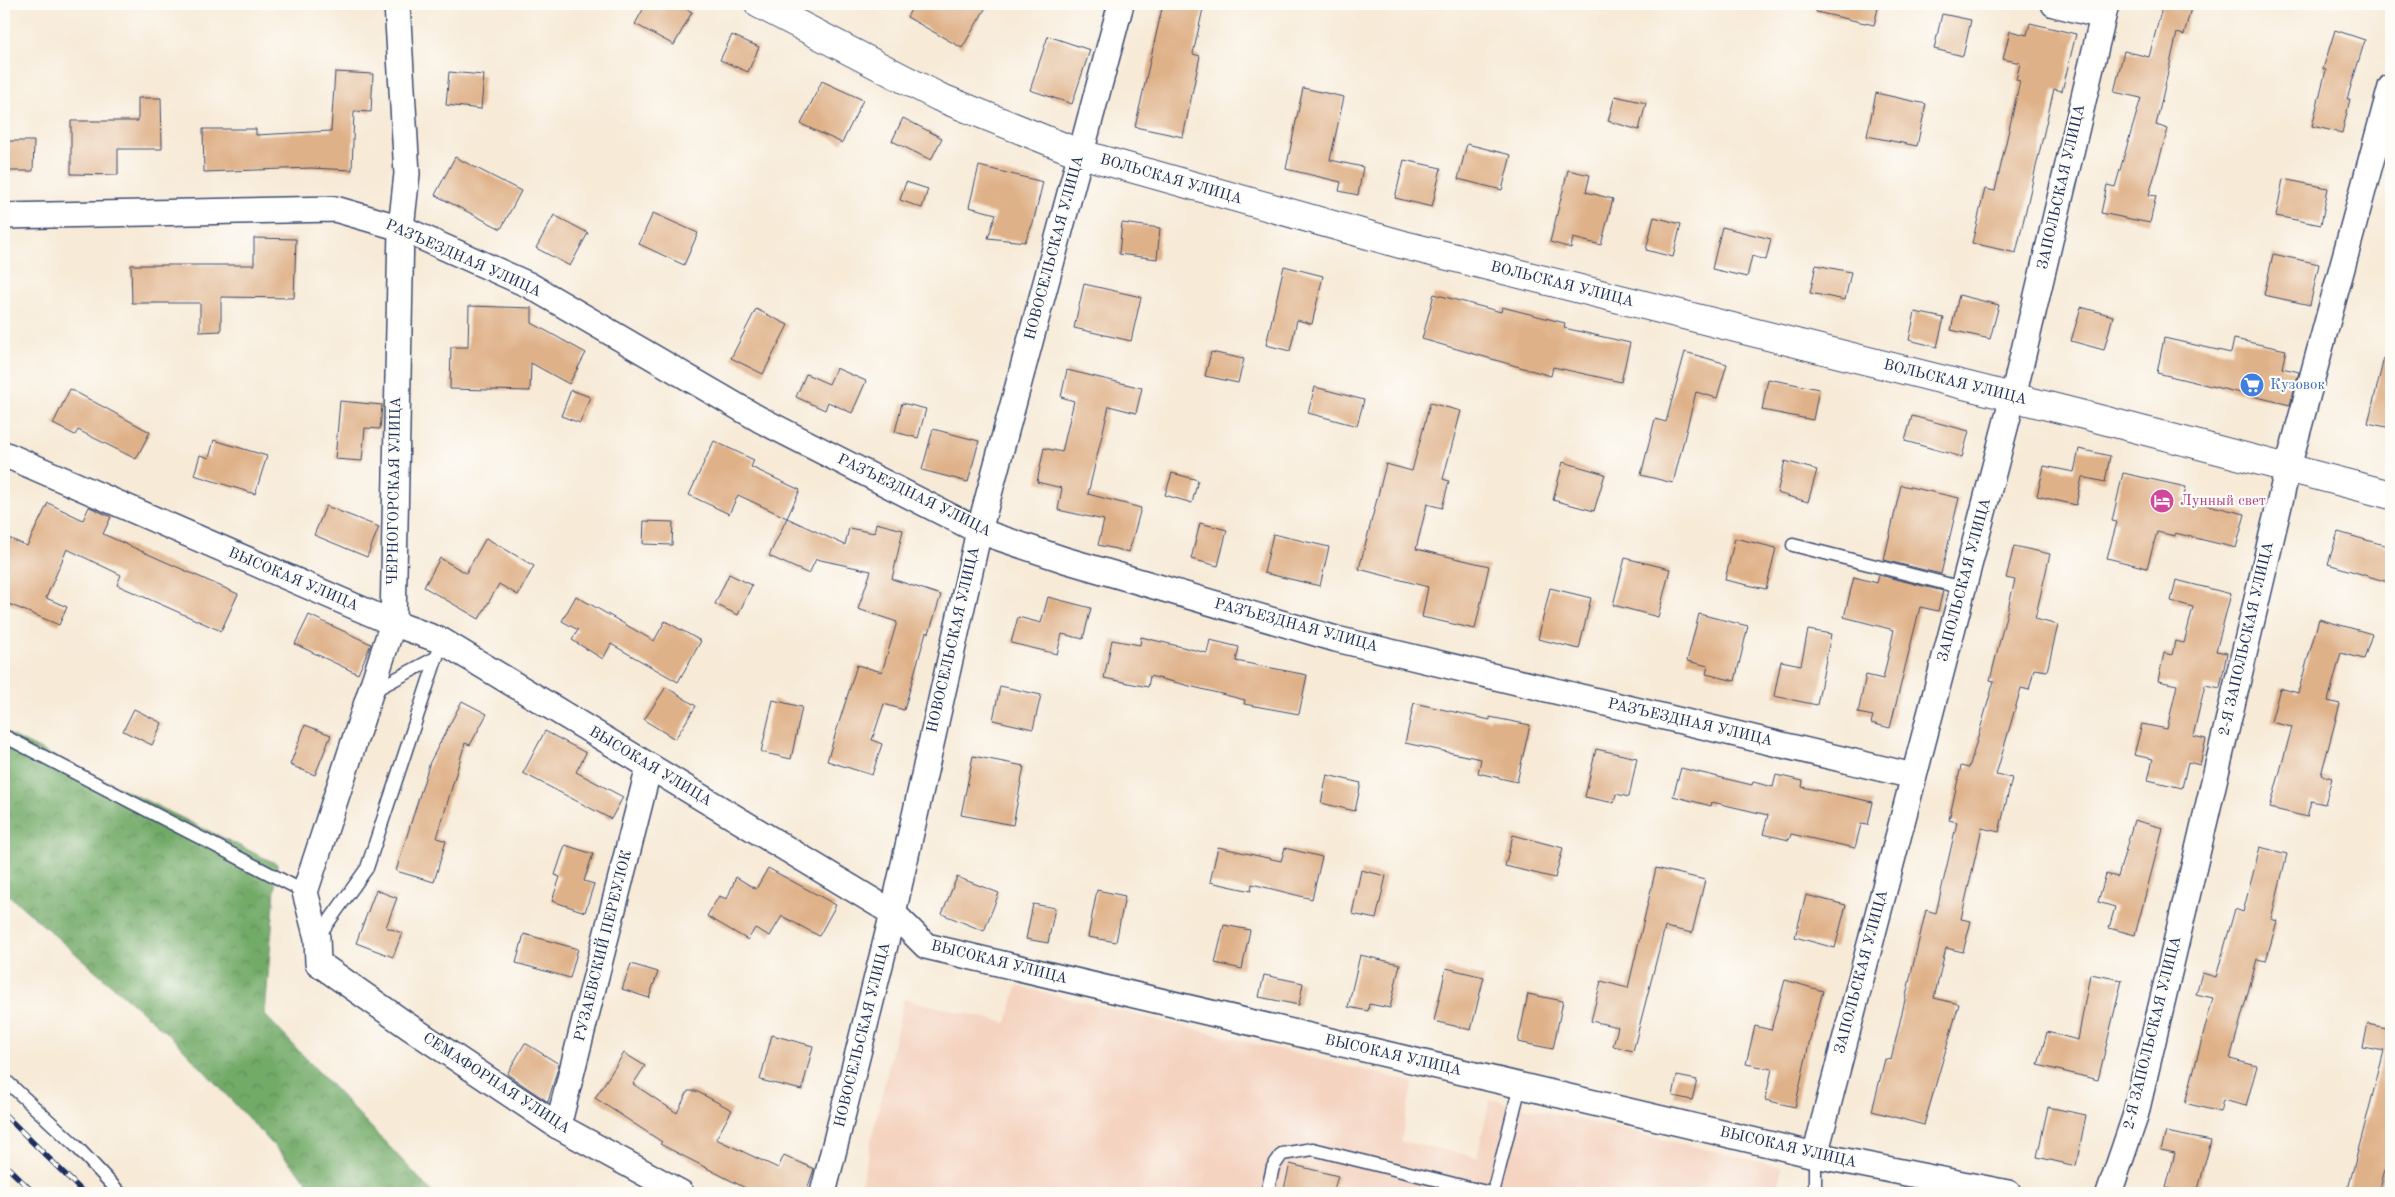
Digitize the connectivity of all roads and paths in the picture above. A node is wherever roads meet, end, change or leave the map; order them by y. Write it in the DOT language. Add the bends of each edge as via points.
graph roads {
  1 [pos="397,4"];
  2 [pos="759,4"];
  3 [pos="1121,4"];
  4 [pos="2054,4"];
  5 [pos="2104,10"];
  6 [pos="2391,87"];
  7 [pos="1081,154"];
  8 [pos="4,216"];
  9 [pos="401,228"];
  10 [pos="2013,397"];
  11 [pos="4,454"];
  12 [pos="2288,467"];
  13 [pos="2391,496"];
  14 [pos="979,531"];
  15 [pos="1793,544"];
  16 [pos="1963,588"];
  17 [pos="393,623"];
  18 [pos="439,649"];
  19 [pos="370,692"];
  20 [pos="4,736"];
  21 [pos="650,766"];
  22 [pos="1913,776"];
  23 [pos="305,892"];
  24 [pos="893,913"];
  25 [pos="317,938"];
  26 [pos="4,1079"];
  27 [pos="1520,1086"];
  28 [pos="558,1126"];
  29 [pos="1815,1155"];
  30 [pos="120,1193"];
  31 [pos="681,1193"];
  32 [pos="823,1193"];
  33 [pos="1267,1193"];
  34 [pos="1492,1193"];
  35 [pos="1815,1193"];
  36 [pos="2008,1193"];
  37 [pos="2109,1193"];
  1 -- 9 [label="street, ЧЕРНОГОРСКАЯ УЛИЦА" via="407,174"];
  2 -- 7 [label="street, ВОЛЬСКАЯ УЛИЦА" via="939,97"];
  3 -- 7 [label="street, НОВОСЕЛЬСКАЯ УЛИЦА"];
  4 -- 5 [label="street"];
  5 -- 10 [label="street, ЗАПОЛЬСКАЯ УЛИЦА"];
  6 -- 12 [label="street, 2-Я ЗАПОЛЬСКАЯ УЛИЦА"];
  7 -- 10 [label="street, ВОЛЬСКАЯ УЛИЦА" via="1404,245"];
  7 -- 14 [label="street, НОВОСЕЛЬСКАЯ УЛИЦА"];
  8 -- 9 [label="street, РАЗЪЕЗДНАЯ УЛИЦА" via="335,209"];
  9 -- 14 [label="street, РАЗЪЕЗДНАЯ УЛИЦА" via="529,285 759,419"];
  9 -- 17 [label="street, ЧЕРНОГОРСКАЯ УЛИЦА"];
  10 -- 12 [label="street, ВОЛЬСКАЯ УЛИЦА"];
  10 -- 16 [label="street, ЗАПОЛЬСКАЯ УЛИЦА"];
  11 -- 17 [label="street, ВЫСОКАЯ УЛИЦА"];
  12 -- 13 [label="street, ВОЛЬСКАЯ УЛИЦА"];
  12 -- 37 [label="street, 2-Я ЗАПОЛЬСКАЯ УЛИЦА" via="2135,1117"];
  14 -- 22 [label="street, РАЗЪЕЗДНАЯ УЛИЦА" via="1065,560 1336,638"];
  14 -- 24 [label="street, НОВОСЕЛЬСКАЯ УЛИЦА"];
  15 -- 16 [label="lane"];
  16 -- 22 [label="street, ЗАПОЛЬСКАЯ УЛИЦА"];
  17 -- 18 [label="street, ВЫСОКАЯ УЛИЦА"];
  17 -- 19 [label="street, ЧЕРНОГОРСКАЯ УЛИЦА"];
  18 -- 19 [label="lane"];
  18 -- 21 [label="street, ВЫСОКАЯ УЛИЦА"];
  18 -- 25 [label="lane" via="367,868"];
  19 -- 23 [label="street, ЧЕРНОГОРСКАЯ УЛИЦА"];
  20 -- 23 [label="lane"];
  21 -- 24 [label="street, ВЫСОКАЯ УЛИЦА"];
  21 -- 28 [label="street, РУЗАЕВСКИЙ ПЕРЕУЛОК"];
  22 -- 29 [label="street, ЗАПОЛЬСКАЯ УЛИЦА"];
  23 -- 25 [label="street"];
  24 -- 27 [label="street, ВЫСОКАЯ УЛИЦА" via="926,946"];
  24 -- 32 [label="street, НОВОСЕЛЬСКАЯ УЛИЦА"];
  25 -- 28 [label="street, СЕМАФОРНАЯ УЛИЦА" via="318,963"];
  26 -- 30 [label="lane" via="76,1146"];
  27 -- 29 [label="street, ВЫСОКАЯ УЛИЦА"];
  27 -- 34 [label="lane"];
  28 -- 31 [label="street, СЕМАФОРНАЯ УЛИЦА"];
  29 -- 35 [label="lane"];
  29 -- 36 [label="street, ВЫСОКАЯ УЛИЦА"];
  33 -- 34 [label="lane" via="1274,1167 1282,1154 1313,1149"];
}
